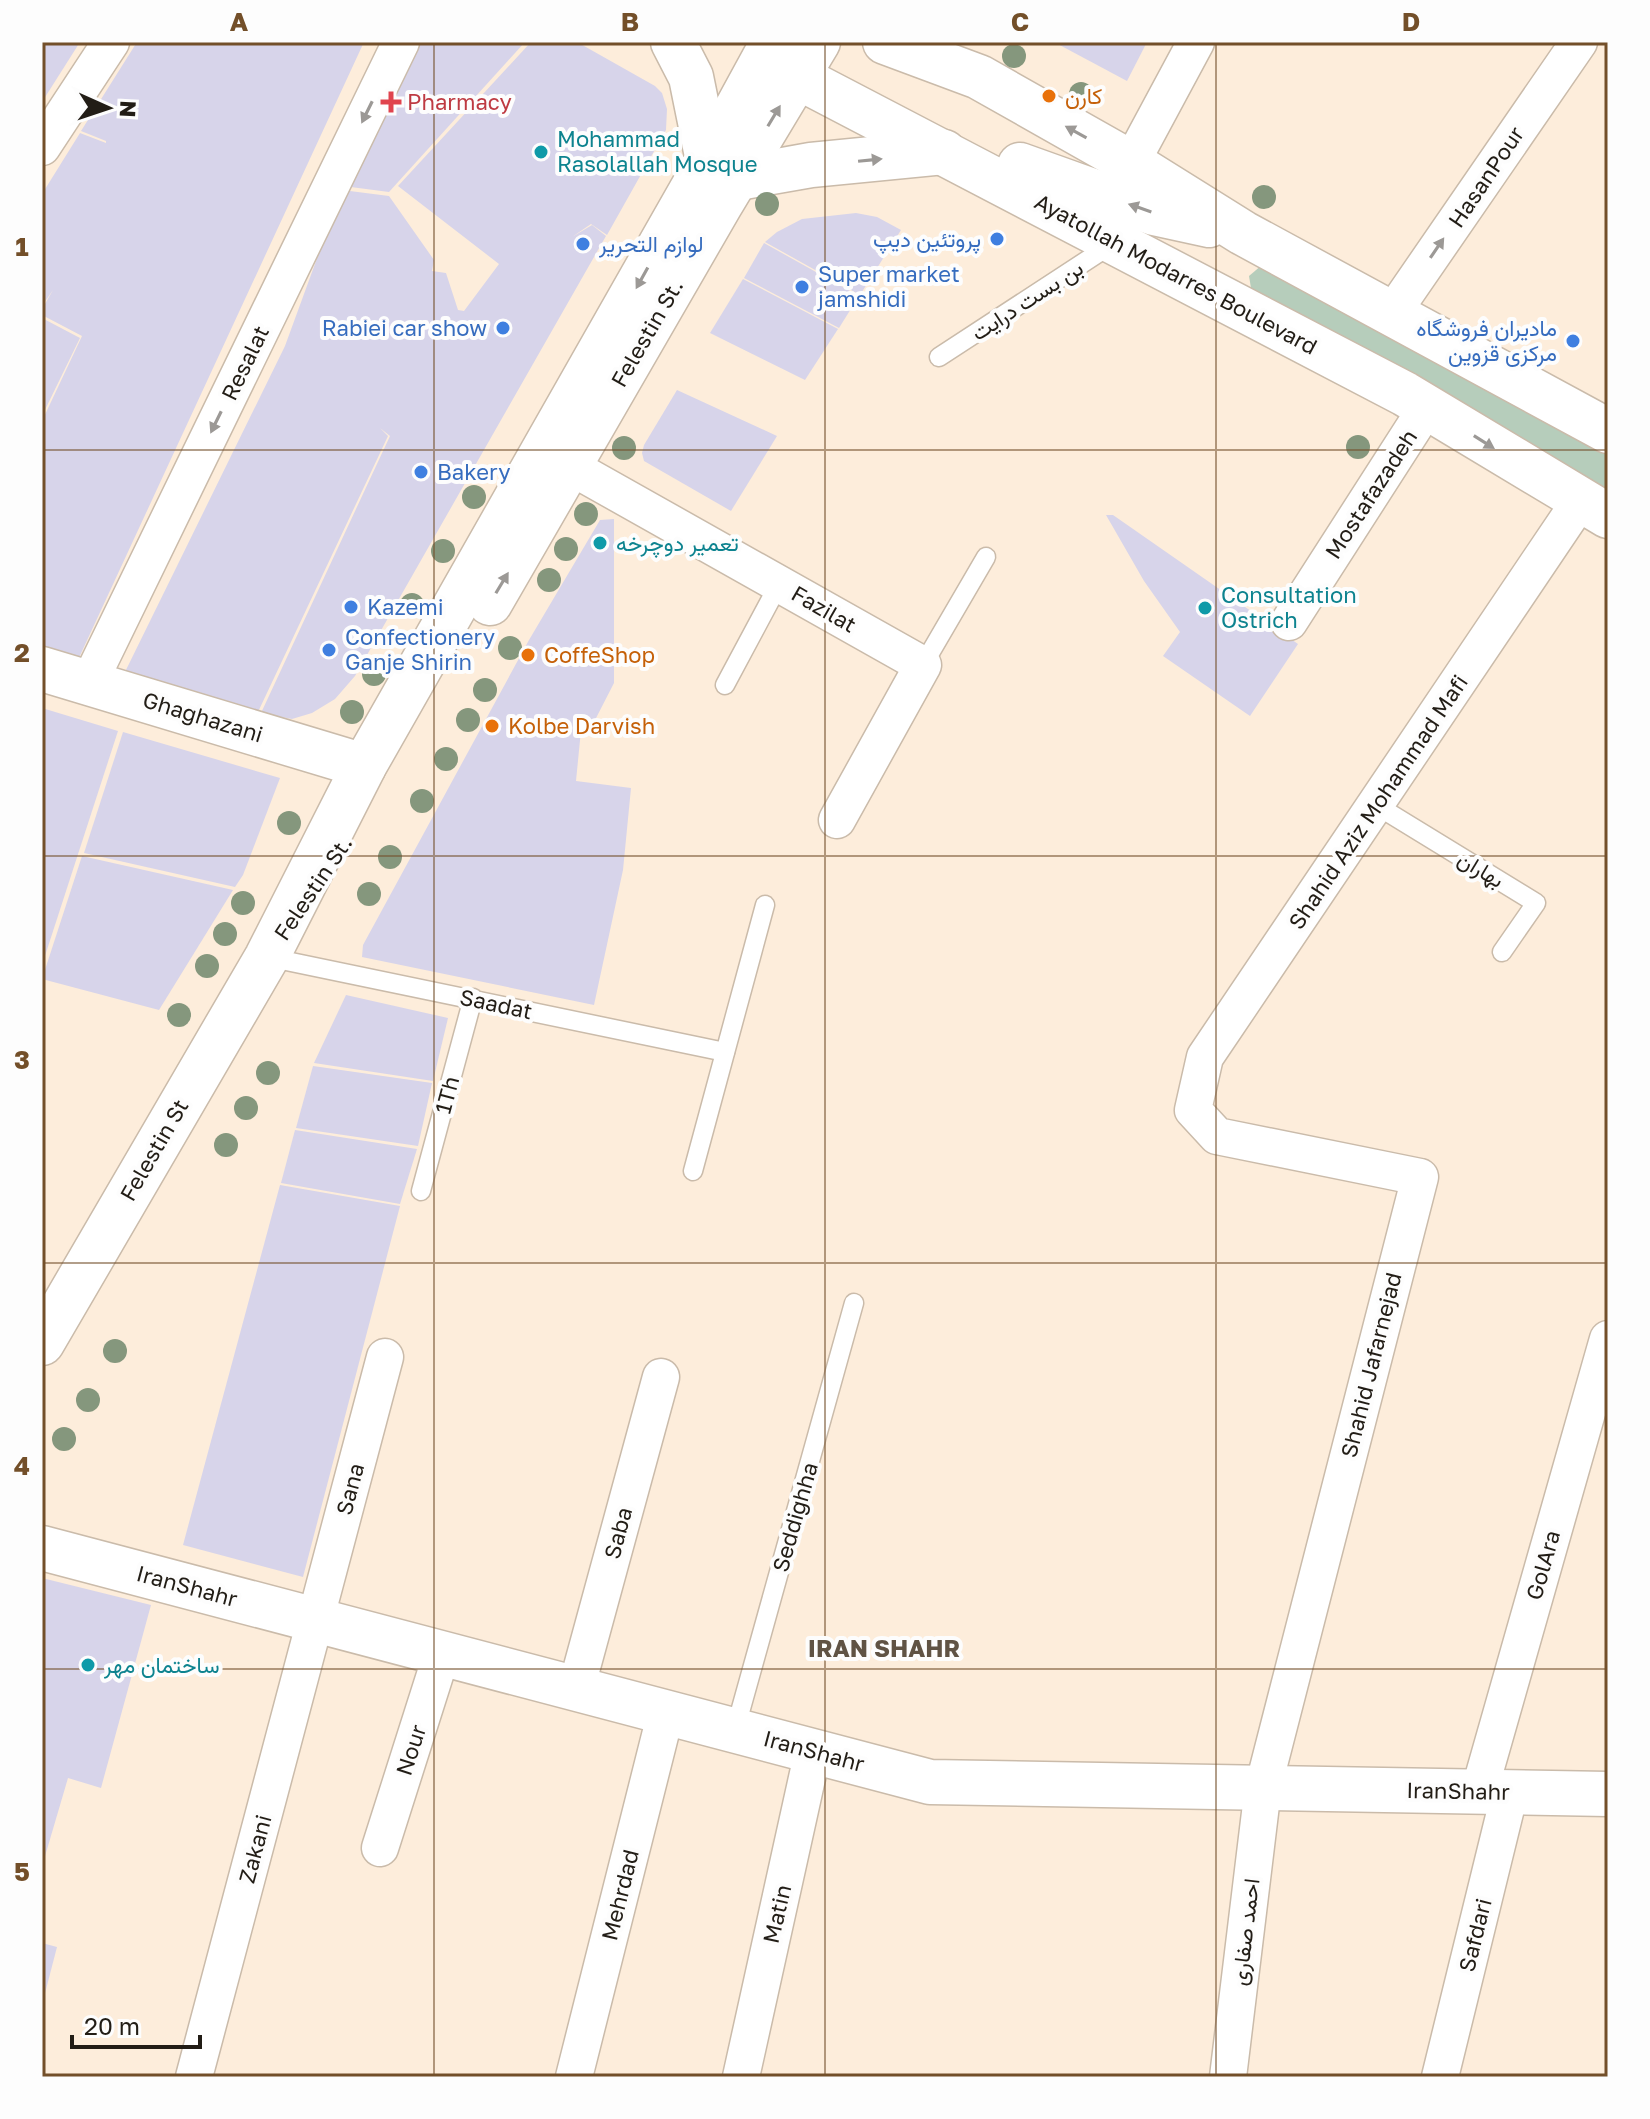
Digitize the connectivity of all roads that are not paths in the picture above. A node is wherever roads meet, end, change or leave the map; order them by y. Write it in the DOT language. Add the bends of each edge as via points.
graph roads {
  1 [pos="111,42"];
  2 [pos="401,42"];
  3 [pos="673,42"];
  4 [pos="885,42"];
  5 [pos="944,42"];
  6 [pos="1196,42"];
  7 [pos="1579,42"];
  8 [pos="783,53"];
  9 [pos="979,77"];
  10 [pos="42,147"];
  11 [pos="944,152"];
  12 [pos="1131,163"];
  13 [pos="723,170"];
  14 [pos="1243,233"];
  15 [pos="1115,242"];
  16 [pos="1393,312"];
  17 [pos="1432,335"];
  18 [pos="939,357"];
  19 [pos="1416,400"];
  20 [pos="1608,431"];
  21 [pos="571,467"];
  22 [pos="1594,509"];
  23 [pos="986,557"];
  24 [pos="779,584"];
  25 [pos="1289,622"];
  26 [pos="923,665"];
  27 [pos="42,669"];
  28 [pos="89,683"];
  29 [pos="725,685"];
  30 [pos="364,766"];
  31 [pos="1376,805"];
  32 [pos="837,820"];
  33 [pos="765,905"];
  34 [pos="1502,952"];
  35 [pos="267,957"];
  36 [pos="473,998"];
  37 [pos="725,1052"];
  38 [pos="1193,1110"];
  39 [pos="693,1171"];
  40 [pos="421,1191"];
  41 [pos="854,1303"];
  42 [pos="1608,1339"];
  43 [pos="42,1343"];
  44 [pos="385,1357"];
  45 [pos="661,1377"];
  46 [pos="42,1548"];
  47 [pos="316,1620"];
  48 [pos="442,1653"];
  49 [pos="576,1689"];
  50 [pos="666,1712"];
  51 [pos="735,1730"];
  52 [pos="813,1751"];
  53 [pos="1263,1788"];
  54 [pos="1494,1792"];
  55 [pos="1608,1794"];
  56 [pos="380,1848"];
  57 [pos="194,2077"];
  58 [pos="574,2077"];
  59 [pos="741,2077"];
  60 [pos="1228,2077"];
  61 [pos="1440,2077"];
  1 -- 10 [label="street"];
  2 -- 28 [label="street, Resalat, one-way"];
  3 -- 13 [label="main road" via="691,77"];
  4 -- 9 [label="main road"];
  5 -- 9 [label="main road"];
  6 -- 12 [label="street"];
  16 -- 7 [label="street, HasanPour, one-way"];
  8 -- 11 [label="main road, Ayatollah Modarres Boulevard"];
  8 -- 13 [label="main road, Felestin St."];
  14 -- 8 [label="main road, one-way" via="1154,213 1024,167 839,67"];
  12 -- 9 [label="main road, one-way"];
  13 -- 11 [label="main road, one-way"];
  11 -- 15 [label="main road, Ayatollah Modarres Boulevard"];
  12 -- 14 [label="main road"];
  13 -- 21 [label="main road, Felestin St."];
  13 -- 30 [label="main road, Felestin St., one-way"];
  14 -- 16 [label="main road"];
  15 -- 18 [label="lane, بن بست درایت"];
  15 -- 19 [label="main road, Ayatollah Modarres Boulevard"];
  16 -- 17 [label="main road"];
  17 -- 19 [label="main road" via="1269,264 1249,276 1252,294"];
  17 -- 20 [label="main road"];
  19 -- 22 [label="main road, Ayatollah Modarres Boulevard, one-way"];
  19 -- 25 [label="street, Mostafazadeh"];
  21 -- 24 [label="street, Fazilat"];
  35 -- 21 [label="main road, Felestin St., one-way" via="381,788"];
  22 -- 31 [label="street, Shahid Aziz Mohammad Mafi"];
  23 -- 26 [label="lane"];
  24 -- 26 [label="street, Fazilat"];
  24 -- 29 [label="lane"];
  26 -- 32 [label="street"];
  27 -- 28 [label="main road, Ghaghazani"];
  28 -- 30 [label="main road, Ghaghazani"];
  30 -- 35 [label="main road, Felestin St."];
  31 -- 34 [label="lane, بهاران" via="1536,903"];
  31 -- 38 [label="street, Shahid Aziz Mohammad Mafi" via="1205,1057"];
  33 -- 37 [label="lane"];
  35 -- 36 [label="lane, Saadat"];
  35 -- 43 [label="main road, Felestin St"];
  36 -- 37 [label="lane, Saadat"];
  36 -- 40 [label="lane, 1Th"];
  37 -- 39 [label="lane"];
  38 -- 53 [label="street, Shahid Jafarnejad" via="1217,1136 1420,1177"];
  41 -- 51 [label="lane, Seddighha"];
  42 -- 54 [label="street, GolAra"];
  44 -- 47 [label="street, Sana"];
  45 -- 49 [label="street, Saba"];
  46 -- 47 [label="main road, IranShahr"];
  47 -- 48 [label="main road, IranShahr"];
  47 -- 57 [label="street, Zakani"];
  48 -- 49 [label="main road, IranShahr"];
  48 -- 56 [label="street, Nour"];
  49 -- 50 [label="main road, IranShahr"];
  50 -- 51 [label="main road, IranShahr"];
  50 -- 58 [label="street, Mehrdad"];
  51 -- 52 [label="main road, IranShahr"];
  52 -- 53 [label="main road, IranShahr" via="930,1782"];
  52 -- 59 [label="street, Matin"];
  53 -- 54 [label="main road, IranShahr"];
  53 -- 60 [label="street, احمد صفاری"];
  54 -- 55 [label="main road, IranShahr"];
  54 -- 61 [label="street, Safdari"];
}
